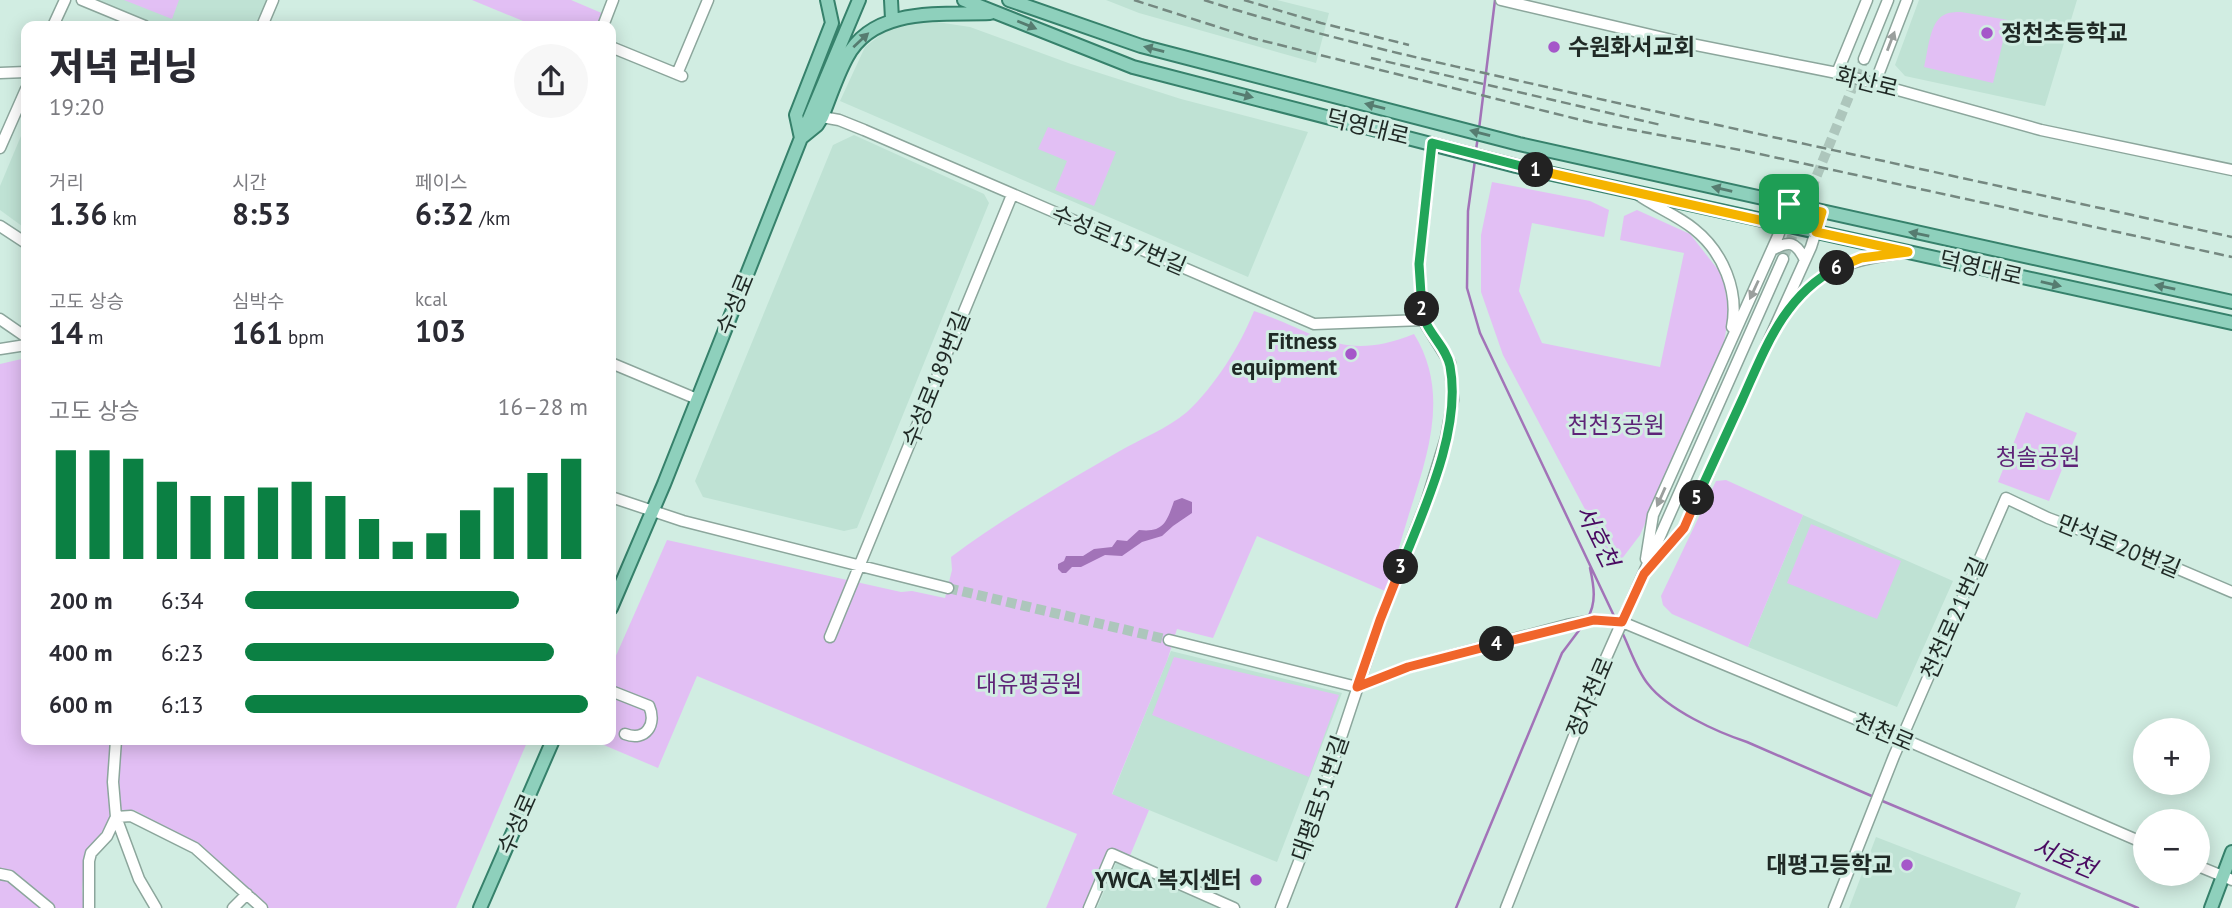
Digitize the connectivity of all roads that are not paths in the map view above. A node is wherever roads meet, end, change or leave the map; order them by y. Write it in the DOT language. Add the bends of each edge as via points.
graph roads {
  1 [pos="65,0"];
  2 [pos="82,0"];
  3 [pos="273,0"];
  4 [pos="613,0"];
  5 [pos="708,0"];
  6 [pos="827,0"];
  7 [pos="859,0"];
  8 [pos="891,0"];
  9 [pos="964,0"];
  10 [pos="1009,0"];
  11 [pos="1501,0"];
  12 [pos="1867,0"];
  13 [pos="1888,0"];
  14 [pos="1907,0"];
  15 [pos="996,13"];
  16 [pos="892,19"];
  17 [pos="55,21"];
  18 [pos="133,21"];
  19 [pos="264,21"];
  20 [pos="605,21"];
  21 [pos="616,49"];
  22 [pos="1864,59"];
  23 [pos="21,72"];
  24 [pos="0,73"];
  25 [pos="1837,73"];
  26 [pos="1875,83"];
  27 [pos="21,101"];
  28 [pos="822,117"];
  29 [pos="12,122"];
  30 [pos="0,123"];
  31 [pos="801,138"];
  32 [pos="1435,143"];
  33 [pos="0,148"];
  34 [pos="2232,170"];
  35 [pos="1637,194"];
  36 [pos="1012,195"];
  37 [pos="1789,204"];
  38 [pos="1822,212"];
  39 [pos="1782,225"];
  40 [pos="0,226"];
  41 [pos="1816,232"];
  42 [pos="21,240"];
  43 [pos="1772,250"];
  44 [pos="1908,252"];
  45 [pos="1783,259"];
  46 [pos="1805,260"];
  47 [pos="2232,302"];
  48 [pos="0,320"];
  49 [pos="1423,320"];
  50 [pos="2232,323"];
  51 [pos="1773,329"];
  52 [pos="21,334"];
  53 [pos="1729,344"];
  54 [pos="21,346"];
  55 [pos="0,349"];
  56 [pos="616,365"];
  57 [pos="697,399"];
  58 [pos="2006,498"];
  59 [pos="616,499"];
  60 [pos="652,512"];
  61 [pos="860,564"];
  62 [pos="1644,574"];
  63 [pos="948,588"];
  64 [pos="2232,592"];
  65 [pos="616,596"];
  66 [pos="1622,623"];
  67 [pos="830,636"];
  68 [pos="1169,640"];
  69 [pos="1357,687"];
  70 [pos="616,693"];
  71 [pos="625,734"];
  72 [pos="1901,738"];
  73 [pos="116,745"];
  74 [pos="551,745"];
  75 [pos="116,817"];
  76 [pos="2133,838"];
  77 [pos="2232,852"];
  78 [pos="2210,871"];
  79 [pos="0,874"];
  80 [pos="2227,878"];
  81 [pos="247,894"];
  82 [pos="2213,903"];
  83 [pos="49,908"];
  84 [pos="89,908"];
  85 [pos="156,908"];
  86 [pos="233,908"];
  87 [pos="262,908"];
  88 [pos="480,908"];
  89 [pos="1089,908"];
  90 [pos="1234,908"];
  91 [pos="1281,908"];
  92 [pos="1506,908"];
  93 [pos="1834,908"];
  1 -- 17 [label="street"];
  2 -- 18 [label="street"];
  3 -- 19 [label="street"];
  4 -- 20 [label="street"];
  5 -- 21 [label="street" via="680,75"];
  6 -- 31 [label="main road" via="832,23 796,115"];
  7 -- 31 [label="main road, 수성로"];
  8 -- 16 [label="main road"];
  9 -- 15 [label="main road, 덕영대로"];
  37 -- 10 [label="main road, 덕영대로, one-way" via="1519,144 1140,46"];
  11 -- 25 [label="street, 화산로"];
  12 -- 25 [label="street"];
  13 -- 22 [label="street"];
  26 -- 14 [label="street, one-way"];
  15 -- 16 [label="main road"];
  15 -- 32 [label="main road, 덕영대로, one-way" via="1133,68"];
  28 -- 16 [label="main road, one-way" via="847,56 859,40"];
  23 -- 24 [label="street"];
  25 -- 26 [label="street, 화산로"];
  26 -- 34 [label="street, 화산로" via="2041,130"];
  27 -- 29 [label="street"];
  28 -- 31 [label="main road"];
  28 -- 36 [label="street, 수성로157번길" via="839,120"];
  29 -- 30 [label="street"];
  29 -- 33 [label="street"];
  31 -- 57 [label="main road, 수성로"];
  32 -- 35 [label="main road, 덕영대로"];
  32 -- 49 [label="street" via="1419,264"];
  35 -- 39 [label="main road, 덕영대로"];
  35 -- 53 [label="street" via="1694,229 1718,257 1733,296"];
  36 -- 49 [label="street, 수성로157번길" via="1314,324"];
  36 -- 61 [label="street, 수성로189번길"];
  37 -- 38 [label="main road, 덕영대로"];
  37 -- 39 [label="street"];
  38 -- 41 [label="street"];
  47 -- 38 [label="main road, 덕영대로, one-way"];
  39 -- 41 [label="main road, 덕영대로"];
  39 -- 43 [label="street"];
  40 -- 42 [label="street"];
  41 -- 44 [label="main road, 덕영대로"];
  41 -- 46 [label="street"];
  43 -- 46 [label="street" via="1793,244"];
  43 -- 53 [label="street, one-way"];
  44 -- 50 [label="main road, 덕영대로, one-way"];
  44 -- 51 [label="street" via="1861,258 1834,269 1797,298"];
  45 -- 62 [label="street, 정자천로"];
  46 -- 51 [label="street"];
  48 -- 52 [label="street"];
  49 -- 69 [label="street, 대평로51번길" via="1450,363 1453,400 1426,503"];
  51 -- 62 [label="street" via="1684,528"];
  53 -- 62 [label="street, one-way" via="1654,515"];
  54 -- 55 [label="street"];
  56 -- 57 [label="street"];
  57 -- 60 [label="main road, 수성로"];
  58 -- 64 [label="street, 만석로20번길"];
  58 -- 72 [label="street, 천천로21번길"];
  59 -- 60 [label="street"];
  60 -- 61 [label="street"];
  60 -- 65 [label="main road, 수성로"];
  61 -- 63 [label="street"];
  61 -- 67 [label="street, 수성로189번길"];
  62 -- 66 [label="street, 정자천로"];
  66 -- 69 [label="street" via="1594,620 1567,625 1408,667"];
  66 -- 72 [label="street, 천천로"];
  66 -- 92 [label="street, 정자천로"];
  68 -- 69 [label="street"];
  69 -- 91 [label="street, 대평로51번길"];
  70 -- 71 [label="street" via="649,706 652,714 646,733"];
  72 -- 76 [label="street, 천천로"];
  72 -- 93 [label="street, 천천로21번길"];
  73 -- 75 [label="street"];
  74 -- 88 [label="main road, 수성로"];
  75 -- 81 [label="street" via="131,816 195,848"];
  75 -- 84 [label="street" via="91,853"];
  75 -- 85 [label="street" via="139,879"];
  77 -- 80 [label="main road"];
  78 -- 80 [label="street"];
  79 -- 83 [label="street"];
  80 -- 82 [label="main road"];
  81 -- 86 [label="street"];
  81 -- 87 [label="street"];
  89 -- 90 [label="street" via="1112,854"];
}
